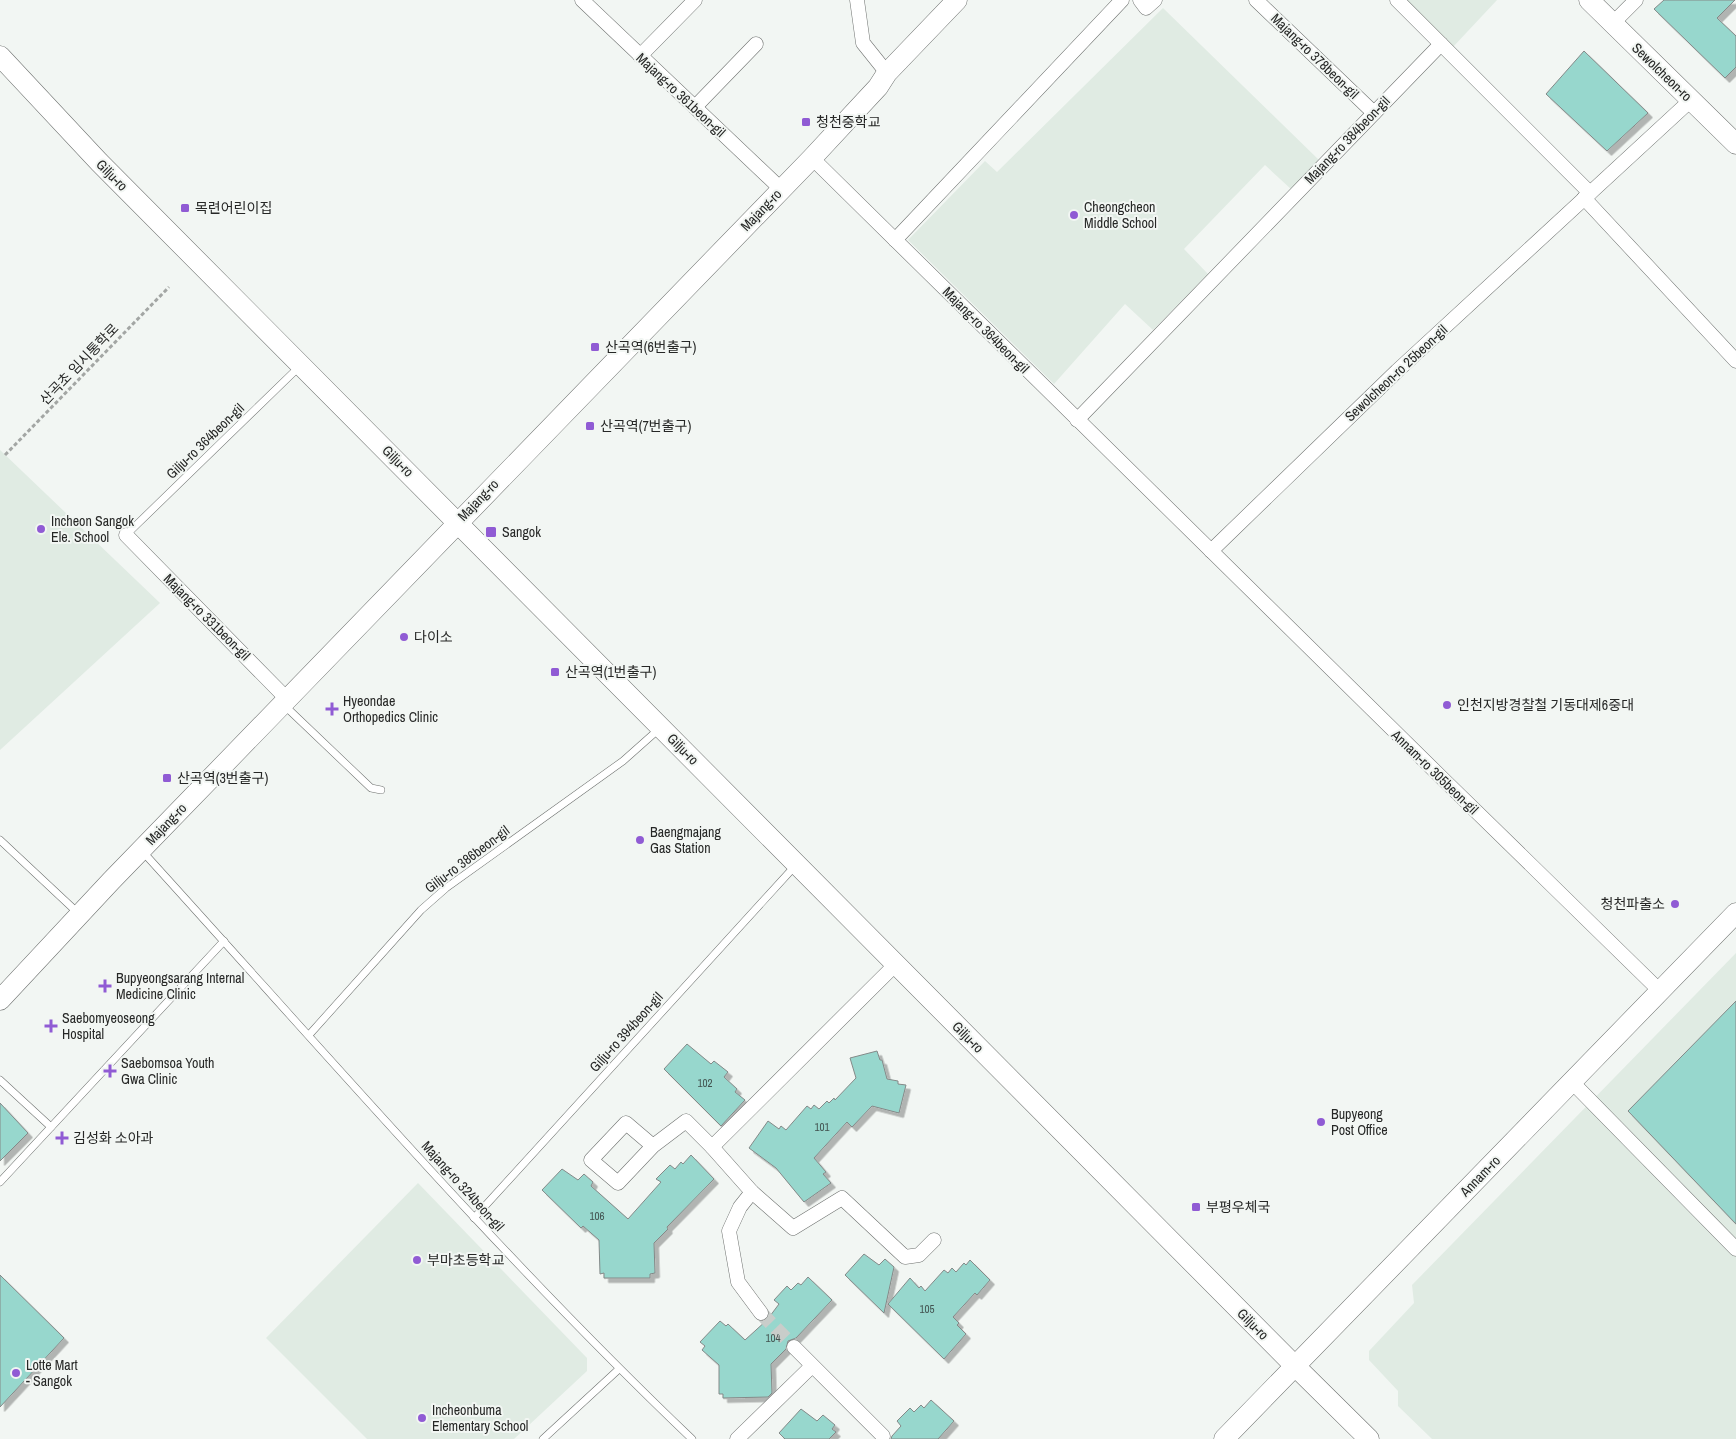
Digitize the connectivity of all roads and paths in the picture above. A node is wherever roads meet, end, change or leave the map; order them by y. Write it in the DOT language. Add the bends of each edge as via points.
graph roads {
  1 [pos="582,0"];
  2 [pos="695,0"];
  3 [pos="857,0"];
  4 [pos="957,0"];
  5 [pos="1122,0"];
  6 [pos="1140,0"];
  7 [pos="1155,0"];
  8 [pos="1256,0"];
  9 [pos="1397,0"];
  10 [pos="1589,0"];
  11 [pos="1636,0"];
  12 [pos="1613,23"];
  13 [pos="756,44"];
  14 [pos="1441,44"];
  15 [pos="0,56"];
  16 [pos="640,56"];
  17 [pos="887,73"];
  18 [pos="1691,100"];
  19 [pos="695,107"];
  20 [pos="1374,112"];
  21 [pos="1736,144"];
  22 [pos="812,158"];
  23 [pos="781,189"];
  24 [pos="1587,195"];
  25 [pos="895,240"];
  26 [pos="169,288"];
  27 [pos="1736,361"];
  28 [pos="301,365"];
  29 [pos="1078,420"];
  30 [pos="5,455"];
  31 [pos="458,521"];
  32 [pos="126,535"];
  33 [pos="1211,551"];
  34 [pos="285,701"];
  35 [pos="662,727"];
  36 [pos="381,790"];
  37 [pos="0,840"];
  38 [pos="141,850"];
  39 [pos="797,864"];
  40 [pos="80,914"];
  41 [pos="1736,914"];
  42 [pos="224,941"];
  43 [pos="896,964"];
  44 [pos="1660,991"];
  45 [pos="0,1000"];
  46 [pos="309,1035"];
  47 [pos="0,1080"];
  48 [pos="1572,1082"];
  49 [pos="51,1127"];
  50 [pos="653,1146"];
  51 [pos="712,1147"];
  52 [pos="0,1182"];
  53 [pos="752,1192"];
  54 [pos="474,1218"];
  55 [pos="934,1240"];
  56 [pos="1736,1248"];
  57 [pos="761,1313"];
  58 [pos="794,1347"];
  59 [pos="812,1366"];
  60 [pos="1295,1366"];
  61 [pos="619,1369"];
  62 [pos="883,1436"];
  63 [pos="543,1439"];
  64 [pos="692,1439"];
  65 [pos="737,1439"];
  66 [pos="1224,1439"];
  67 [pos="1369,1439"];
  1 -- 16 [label="street, Majang-ro 361beon-gil"];
  2 -- 16 [label="street"];
  3 -- 17 [label="street" via="863,43"];
  4 -- 17 [label="main road, Majang-ro"];
  5 -- 25 [label="street"];
  6 -- 7 [label="street" via="1146,8"];
  8 -- 20 [label="street, Majang-ro 378beon-gil"];
  9 -- 14 [label="street"];
  10 -- 12 [label="main road, Sewolcheon-ro"];
  11 -- 12 [label="street"];
  12 -- 18 [label="main road, Sewolcheon-ro"];
  13 -- 19 [label="street"];
  14 -- 20 [label="street, Majang-ro 384beon-gil"];
  14 -- 24 [label="street"];
  15 -- 28 [label="main road, Gilju-ro" via="99,162"];
  16 -- 19 [label="street, Majang-ro 361beon-gil"];
  17 -- 22 [label="main road, Majang-ro" via="878,87"];
  18 -- 21 [label="main road, Sewolcheon-ro"];
  18 -- 24 [label="street, Sewolcheon-ro 25beon-gil"];
  19 -- 23 [label="street, Majang-ro 361beon-gil"];
  20 -- 29 [label="street, Majang-ro 384beon-gil"];
  22 -- 23 [label="main road, Majang-ro"];
  22 -- 25 [label="street, Majang-ro 364beon-gil"];
  23 -- 31 [label="main road, Majang-ro"];
  24 -- 27 [label="street"];
  24 -- 33 [label="street, Sewolcheon-ro 25beon-gil" via="1397,371"];
  25 -- 29 [label="street, Majang-ro 364beon-gil"];
  26 -- 30 [label="path, 산곡초 임시통학로"];
  28 -- 31 [label="main road, Gilju-ro"];
  28 -- 32 [label="lane, Gilju-ro 364beon-gil"];
  29 -- 33 [label="street, Majang-ro 364beon-gil"];
  31 -- 34 [label="main road, Majang-ro"];
  31 -- 35 [label="main road, Gilju-ro"];
  32 -- 34 [label="street, Majang-ro 331beon-gil"];
  33 -- 44 [label="street, Annam-ro 305beon-gil"];
  34 -- 36 [label="lane" via="371,788"];
  34 -- 38 [label="main road, Majang-ro"];
  35 -- 39 [label="main road, Gilju-ro"];
  35 -- 46 [label="lane, Gilju-ro 386beon-gil" via="623,761 446,888 422,910"];
  37 -- 40 [label="lane"];
  38 -- 40 [label="main road, Majang-ro"];
  38 -- 42 [label="lane, Majang-ro 324beon-gil"];
  39 -- 43 [label="main road, Gilju-ro"];
  39 -- 54 [label="lane, Gilju-ro 394beon-gil"];
  40 -- 45 [label="main road, Majang-ro"];
  41 -- 44 [label="main road, Annam-ro"];
  42 -- 46 [label="lane, Majang-ro 324beon-gil"];
  42 -- 49 [label="lane"];
  43 -- 51 [label="street"];
  43 -- 60 [label="main road, Gilju-ro"];
  44 -- 48 [label="main road, Annam-ro"];
  46 -- 54 [label="lane, Majang-ro 324beon-gil"];
  47 -- 49 [label="lane"];
  48 -- 56 [label="street"];
  48 -- 60 [label="main road, Annam-ro"];
  49 -- 52 [label="lane"];
  50 -- 50 [label="street" via="618,1183 591,1160 626,1123"];
  50 -- 51 [label="street" via="686,1121"];
  51 -- 53 [label="street"];
  53 -- 55 [label="street" via="793,1228 842,1198 906,1257 919,1255"];
  53 -- 57 [label="street" via="740,1207 729,1231 738,1282"];
  54 -- 61 [label="lane, Majang-ro 324beon-gil"];
  58 -- 59 [label="street"];
  59 -- 62 [label="street"];
  59 -- 65 [label="street"];
  60 -- 66 [label="main road, Annam-ro"];
  60 -- 67 [label="main road, Gilju-ro"];
  61 -- 63 [label="lane"];
  61 -- 64 [label="lane, Majang-ro 324beon-gil"];
}
